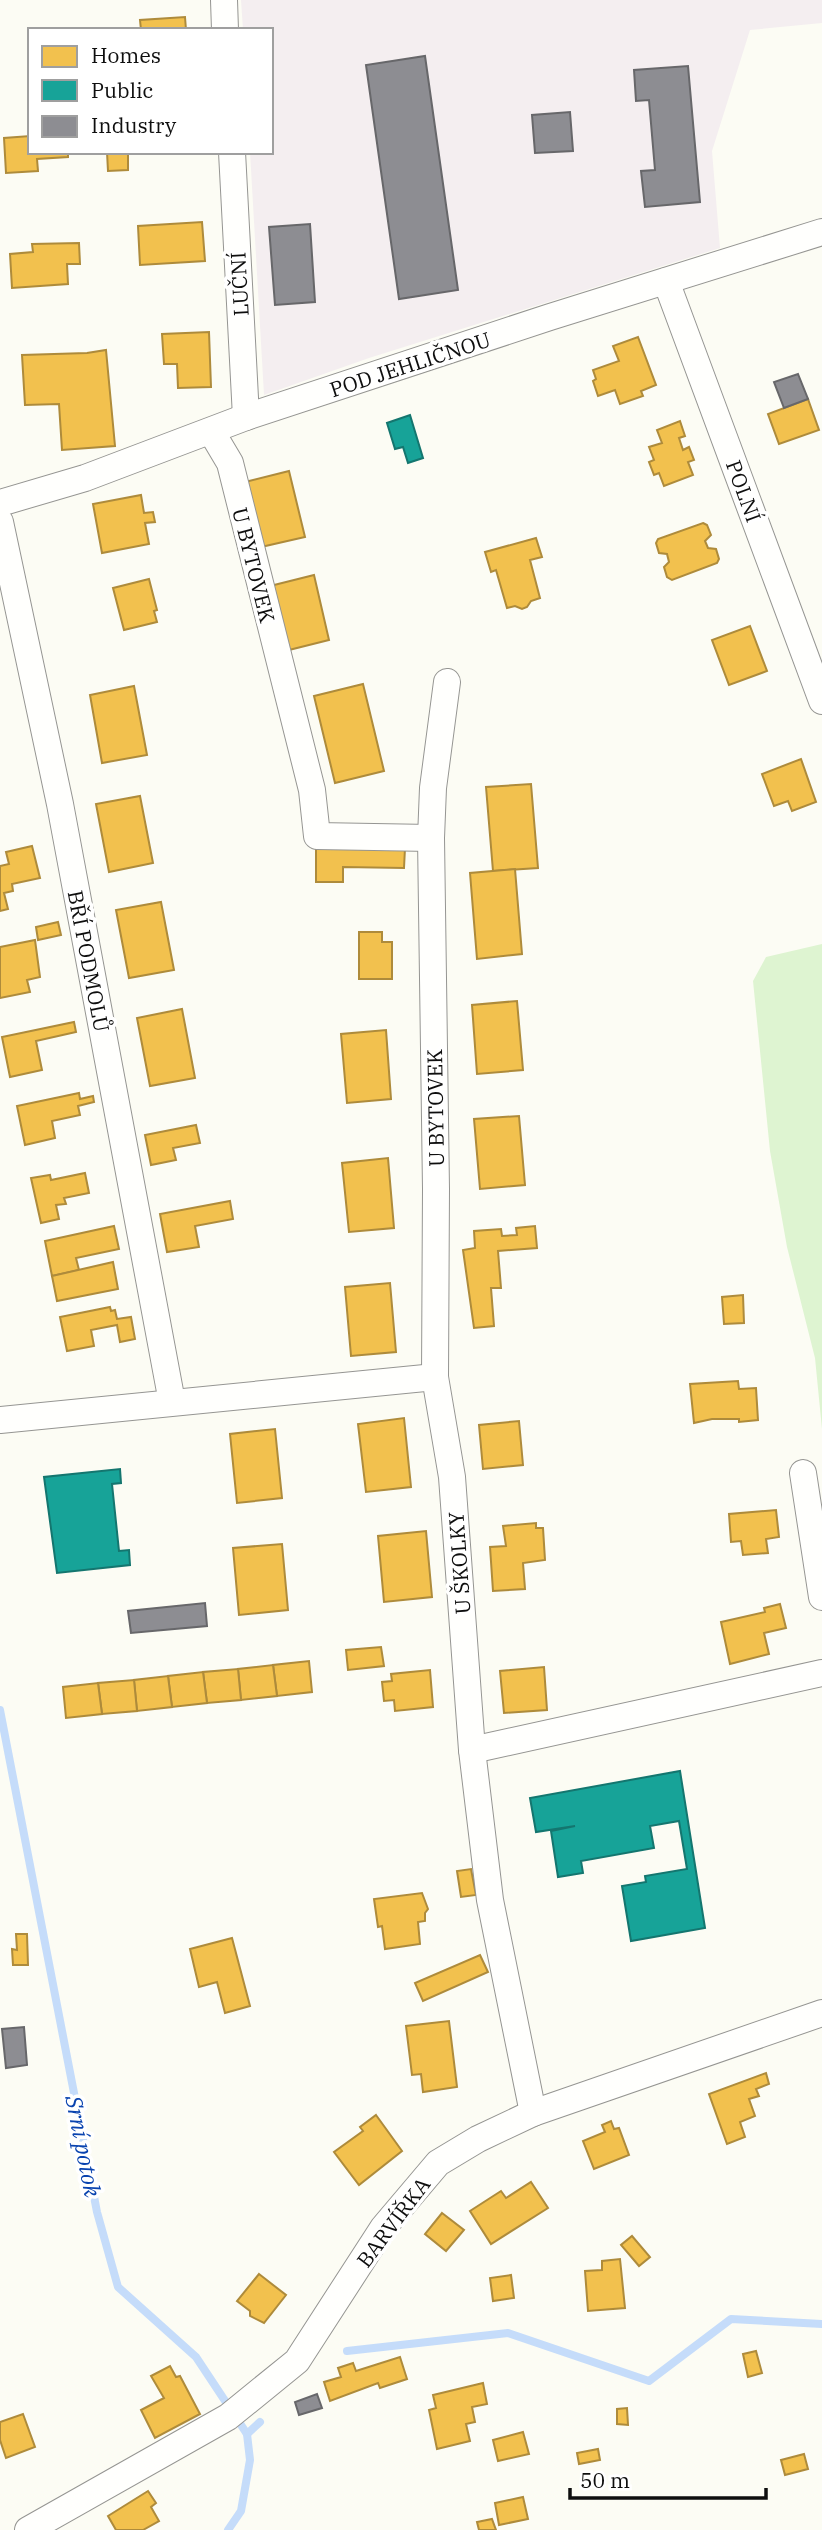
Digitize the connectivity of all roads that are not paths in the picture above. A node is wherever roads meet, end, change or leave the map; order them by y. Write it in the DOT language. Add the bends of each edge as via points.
graph roads {
  1 [pos="223,0"];
  2 [pos="225,28"];
  3 [pos="232,154"];
  4 [pos="822,232"];
  5 [pos="666,281"];
  6 [pos="246,417"];
  7 [pos="211,431"];
  8 [pos="0,503"];
  9 [pos="0,522"];
  10 [pos="447,682"];
  11 [pos="822,701"];
  12 [pos="431,838"];
  13 [pos="435,1377"];
  14 [pos="172,1402"];
  15 [pos="0,1420"];
  16 [pos="803,1473"];
  17 [pos="822,1597"];
  18 [pos="822,1673"];
  19 [pos="472,1750"];
  20 [pos="822,2013"];
  21 [pos="533,2113"];
  22 [pos="28,2530"];
  1 -- 2 [label="street"];
  3 -- 6 [label="street, LUČNÍ"];
  4 -- 5 [label="street, POD JEHLIČNOU"];
  5 -- 6 [label="street, POD JEHLIČNOU"];
  5 -- 11 [label="street, POLNÍ"];
  6 -- 7 [label="street, POD JEHLIČNOU"];
  7 -- 8 [label="street, POD JEHLIČNOU" via="85,478"];
  7 -- 12 [label="street, U BYTOVEK" via="230,463 312,790 317,836"];
  9 -- 14 [label="street, BŘÍ PODMOLŮ" via="60,804"];
  10 -- 12 [label="street, U BYTOVEK"];
  12 -- 13 [label="street, U BYTOVEK"];
  13 -- 14 [label="street"];
  13 -- 19 [label="street, U ŠKOLKY" via="452,1477"];
  14 -- 15 [label="street"];
  16 -- 17 [label="street"];
  18 -- 19 [label="street"];
  19 -- 21 [label="street, U ŠKOLKY" via="490,1900"];
  20 -- 21 [label="street, BARVÍŘKA"];
  21 -- 22 [label="street, BARVÍŘKA" via="438,2163 383,2228 297,2361 238,2409"];
}
